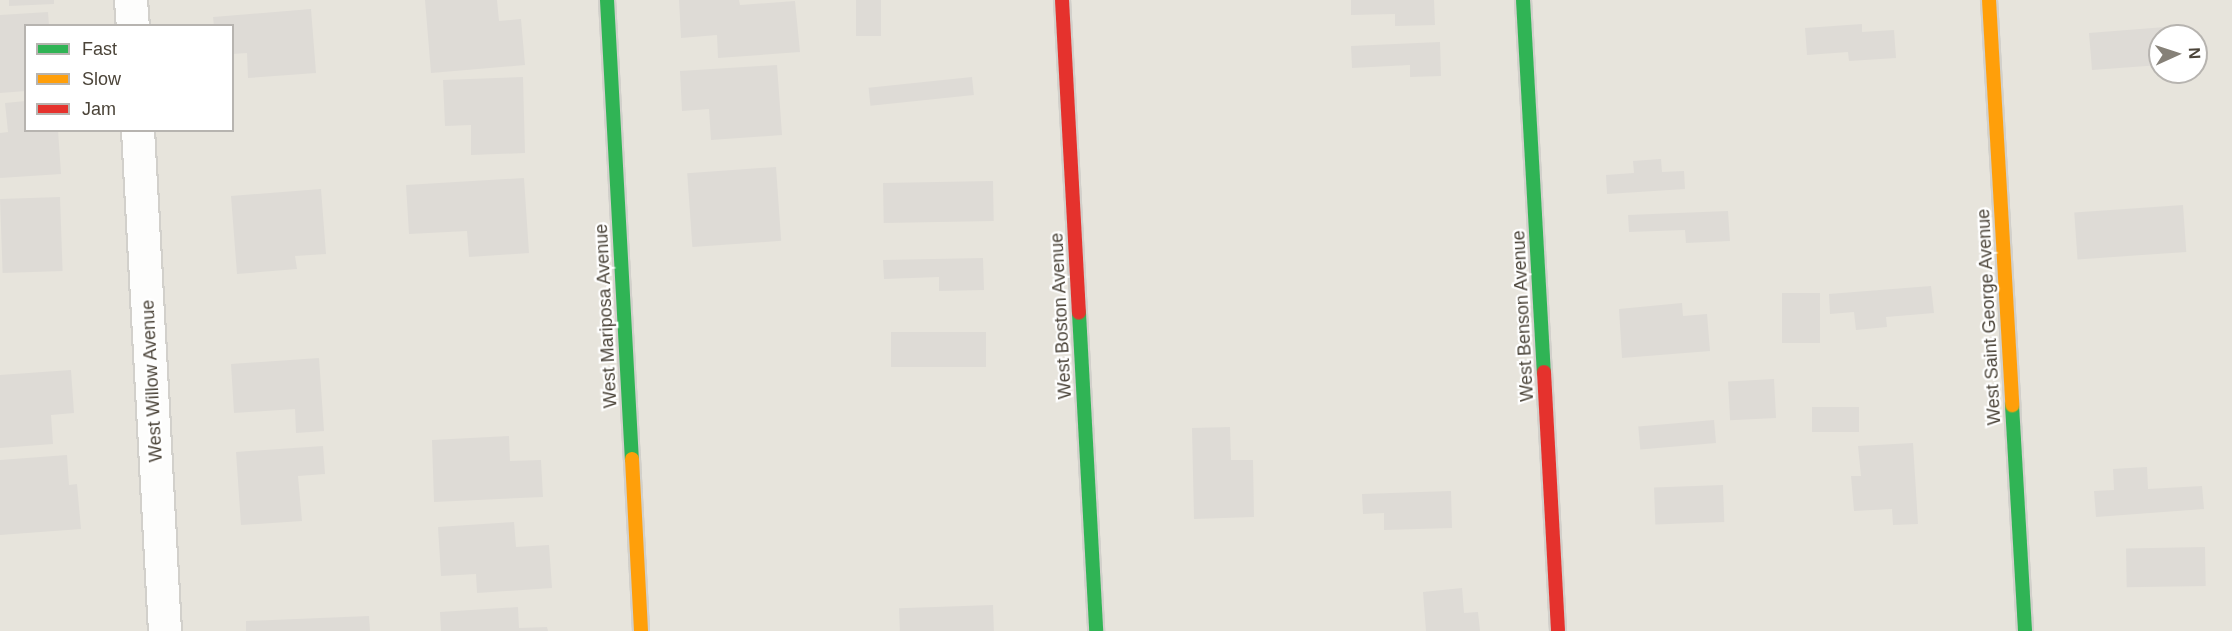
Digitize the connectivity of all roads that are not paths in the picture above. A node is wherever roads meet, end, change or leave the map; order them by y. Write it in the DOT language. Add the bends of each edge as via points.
graph roads {
  1 [pos="131,0"];
  2 [pos="607,0"];
  3 [pos="1062,0"];
  4 [pos="1523,0"];
  5 [pos="1989,0"];
  6 [pos="133,24"];
  7 [pos="138,132"];
  8 [pos="165,631"];
  9 [pos="642,631"];
  10 [pos="1096,631"];
  11 [pos="1558,631"];
  12 [pos="2025,631"];
  1 -- 6 [label="street"];
  2 -- 9 [label="street, West Mariposa Avenue"];
  3 -- 10 [label="street, West Boston Avenue"];
  4 -- 11 [label="street, West Benson Avenue"];
  5 -- 12 [label="street, West Saint George Avenue"];
  7 -- 8 [label="street, West Willow Avenue"];
}
